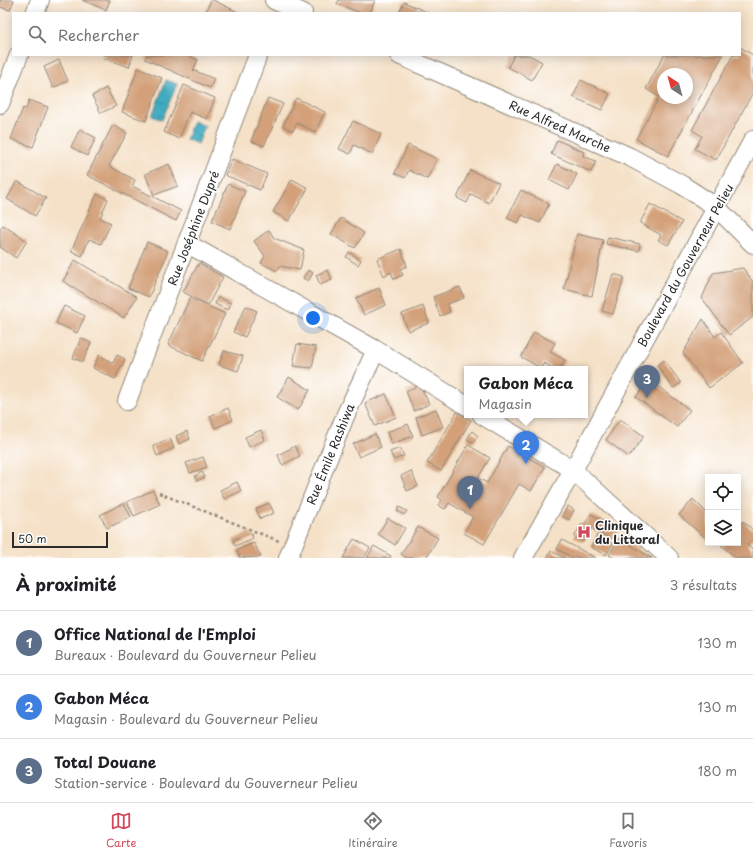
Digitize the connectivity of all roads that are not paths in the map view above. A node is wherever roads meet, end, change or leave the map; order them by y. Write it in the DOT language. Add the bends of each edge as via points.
graph roads {
  1 [pos="40,0"];
  2 [pos="275,5"];
  3 [pos="35,12"];
  4 [pos="300,12"];
  5 [pos="19,56"];
  6 [pos="258,56"];
  7 [pos="401,56"];
  8 [pos="0,104"];
  9 [pos="753,140"];
  10 [pos="716,207"];
  11 [pos="188,244"];
  12 [pos="753,244"];
  13 [pos="376,350"];
  14 [pos="127,401"];
  15 [pos="464,404"];
  16 [pos="487,418"];
  17 [pos="573,470"];
  18 [pos="290,552"];
  19 [pos="523,558"];
  20 [pos="669,558"];
  1 -- 3 [label="street"];
  2 -- 4 [label="street"];
  5 -- 8 [label="street"];
  6 -- 11 [label="street, Rue Joséphine Dupré"];
  7 -- 10 [label="street, Rue Alfred Marche" via="630,157"];
  9 -- 10 [label="street, Boulevard du Gouverneur Pelieu"];
  10 -- 12 [label="street, Rue Alfred Marche"];
  10 -- 17 [label="street, Boulevard du Gouverneur Pelieu"];
  11 -- 13 [label="street"];
  11 -- 14 [label="street, Rue Joséphine Dupré"];
  13 -- 15 [label="street"];
  13 -- 18 [label="street, Rue Émile Rashiwa" via="346,414"];
  16 -- 17 [label="street"];
  17 -- 19 [label="street, Boulevard du Gouverneur Pelieu"];
  17 -- 20 [label="street"];
}
